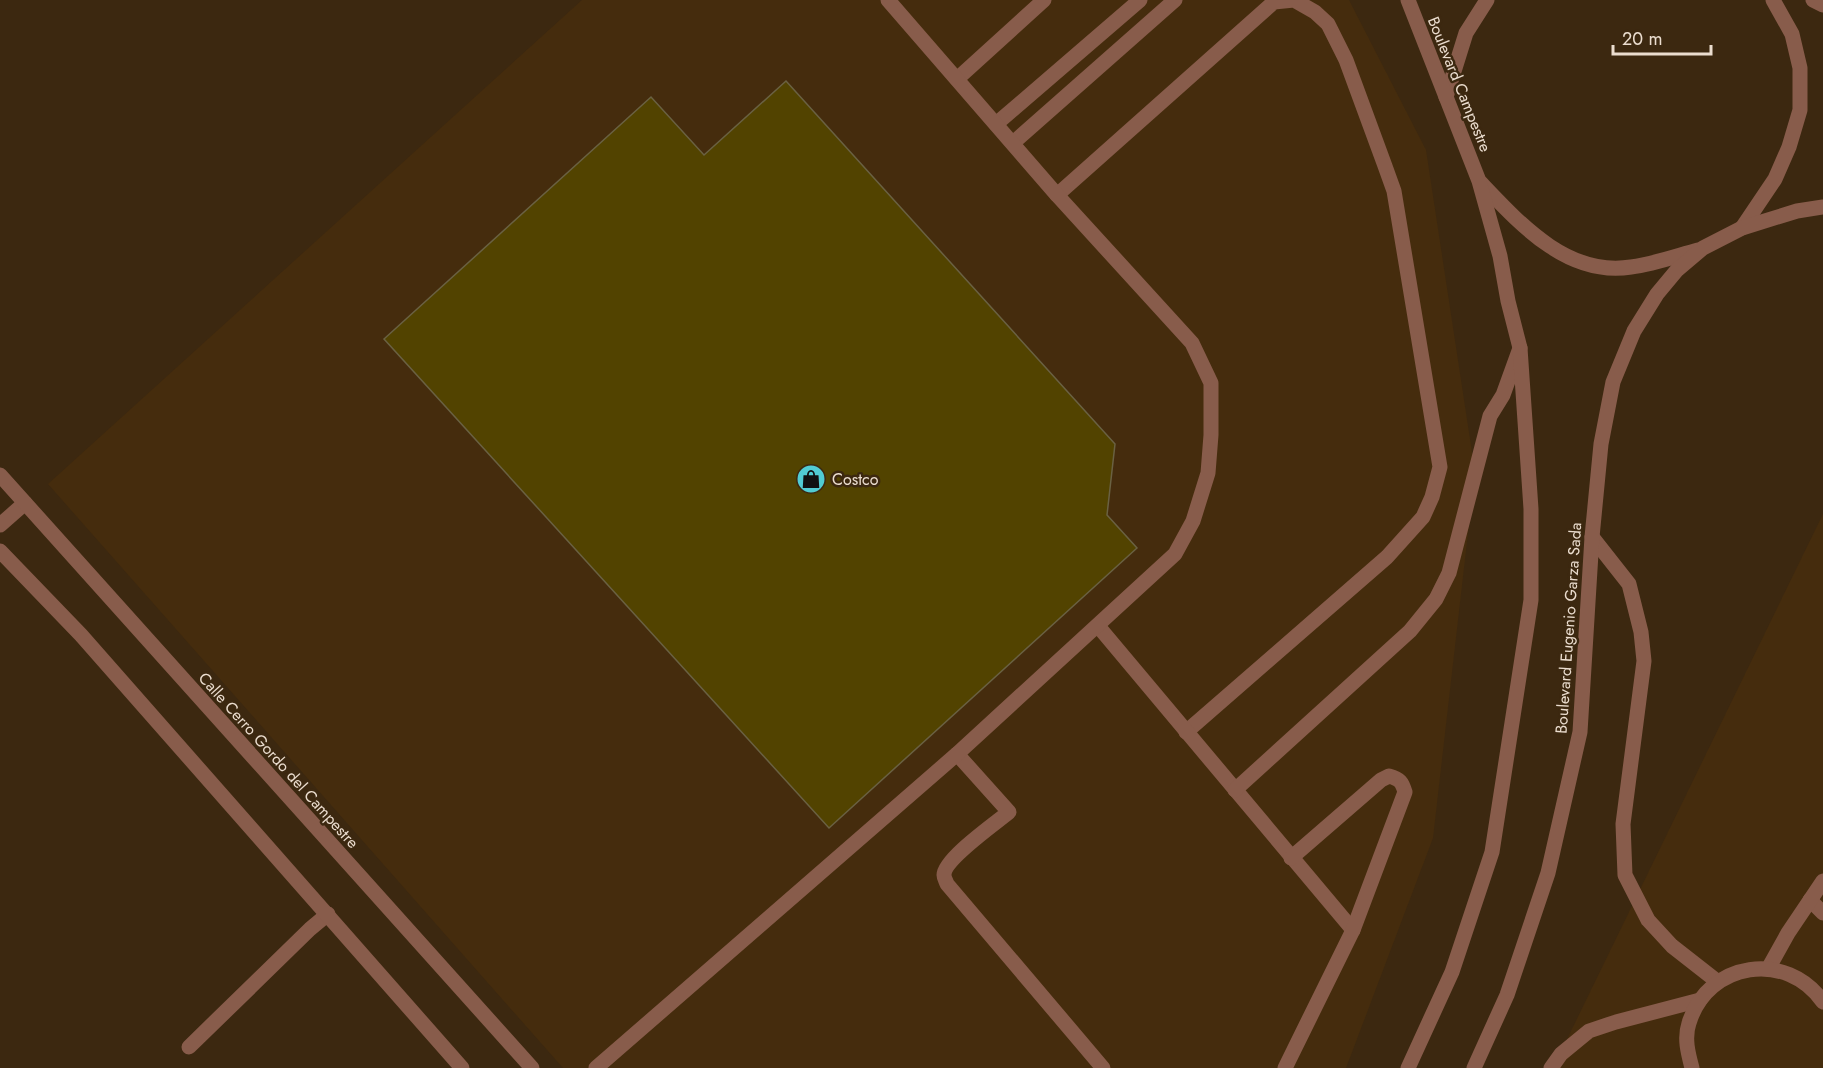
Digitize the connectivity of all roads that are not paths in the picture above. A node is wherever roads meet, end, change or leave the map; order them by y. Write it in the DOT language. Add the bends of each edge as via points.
graph roads {
  1 [pos="888,0"];
  2 [pos="1044,0"];
  3 [pos="1140,0"];
  4 [pos="1175,0"];
  5 [pos="1408,0"];
  6 [pos="1486,0"];
  7 [pos="1773,0"];
  8 [pos="1813,0"];
  9 [pos="1823,5"];
  10 [pos="957,79"];
  11 [pos="1446,97"];
  12 [pos="996,124"];
  13 [pos="1013,143"];
  14 [pos="1479,181"];
  15 [pos="1057,195"];
  16 [pos="1823,207"];
  17 [pos="1742,228"];
  18 [pos="1703,248"];
  19 [pos="1520,348"];
  20 [pos="0,476"];
  21 [pos="25,503"];
  22 [pos="0,525"];
  23 [pos="1592,537"];
  24 [pos="0,551"];
  25 [pos="1098,626"];
  26 [pos="1186,732"];
  27 [pos="957,754"];
  28 [pos="1235,790"];
  29 [pos="1291,858"];
  30 [pos="1823,881"];
  31 [pos="1810,900"];
  32 [pos="1823,913"];
  33 [pos="328,914"];
  34 [pos="1353,930"];
  35 [pos="1768,969"];
  36 [pos="1718,982"];
  37 [pos="1700,1000"];
  38 [pos="1823,1002"];
  39 [pos="189,1047"];
  40 [pos="462,1068"];
  41 [pos="532,1068"];
  42 [pos="596,1068"];
  43 [pos="1103,1068"];
  44 [pos="1285,1068"];
  45 [pos="1408,1068"];
  46 [pos="1474,1068"];
  47 [pos="1551,1068"];
  48 [pos="1692,1068"];
  1 -- 10 [label="street"];
  2 -- 10 [label="street"];
  3 -- 12 [label="street"];
  4 -- 13 [label="street"];
  5 -- 11 [label="street, Boulevard Campestre"];
  6 -- 11 [label="street" via="1466,33"];
  7 -- 17 [label="street" via="1792,34 1800,68 1800,110 1790,147"];
  8 -- 9 [label="street"];
  10 -- 12 [label="street"];
  11 -- 14 [label="street, Boulevard Campestre"];
  12 -- 13 [label="street"];
  13 -- 15 [label="street"];
  14 -- 18 [label="street" via="1522,226 1574,260 1602,268 1631,268"];
  14 -- 19 [label="street"];
  15 -- 25 [label="street" via="1192,342 1211,383 1208,473 1193,521 1175,554"];
  15 -- 26 [label="street" via="1274,2 1294,0 1328,24 1346,60 1394,191 1440,467 1432,497 1422,517 1387,557"];
  16 -- 17 [label="street"];
  17 -- 18 [label="street, Boulevard Eugenio Garza Sada"];
  18 -- 23 [label="street, Boulevard Eugenio Garza Sada" via="1657,294 1634,331 1613,382 1601,444"];
  19 -- 28 [label="street" via="1503,395 1490,416 1449,573 1437,599 1410,631"];
  19 -- 45 [label="street" via="1531,509 1531,600 1492,852 1452,972"];
  20 -- 21 [label="street, Calle Cerro Gordo del Campestre"];
  21 -- 22 [label="street"];
  21 -- 41 [label="street, Calle Cerro Gordo del Campestre"];
  23 -- 36 [label="street" via="1629,584 1644,661 1623,824 1625,874 1648,920 1672,946"];
  23 -- 46 [label="street, Boulevard Eugenio Garza Sada" via="1580,732 1548,873 1507,995"];
  24 -- 33 [label="street" via="81,635"];
  25 -- 26 [label="street"];
  25 -- 27 [label="street"];
  26 -- 28 [label="street"];
  27 -- 42 [label="street"];
  27 -- 43 [label="street" via="1009,812 947,865 947,884"];
  28 -- 29 [label="street"];
  29 -- 34 [label="street"];
  29 -- 34 [label="street" via="1381,780 1389,776 1398,778 1405,792"];
  30 -- 31 [label="street"];
  31 -- 32 [label="street"];
  31 -- 35 [label="street"];
  33 -- 39 [label="street"];
  33 -- 40 [label="street"];
  34 -- 44 [label="street"];
  35 -- 36 [label="street" via="1741,971"];
  35 -- 38 [label="street" via="1793,975"];
  36 -- 37 [label="street"];
  37 -- 47 [label="street" via="1588,1031"];
  37 -- 48 [label="street" via="1689,1024 1687,1050"];
}
